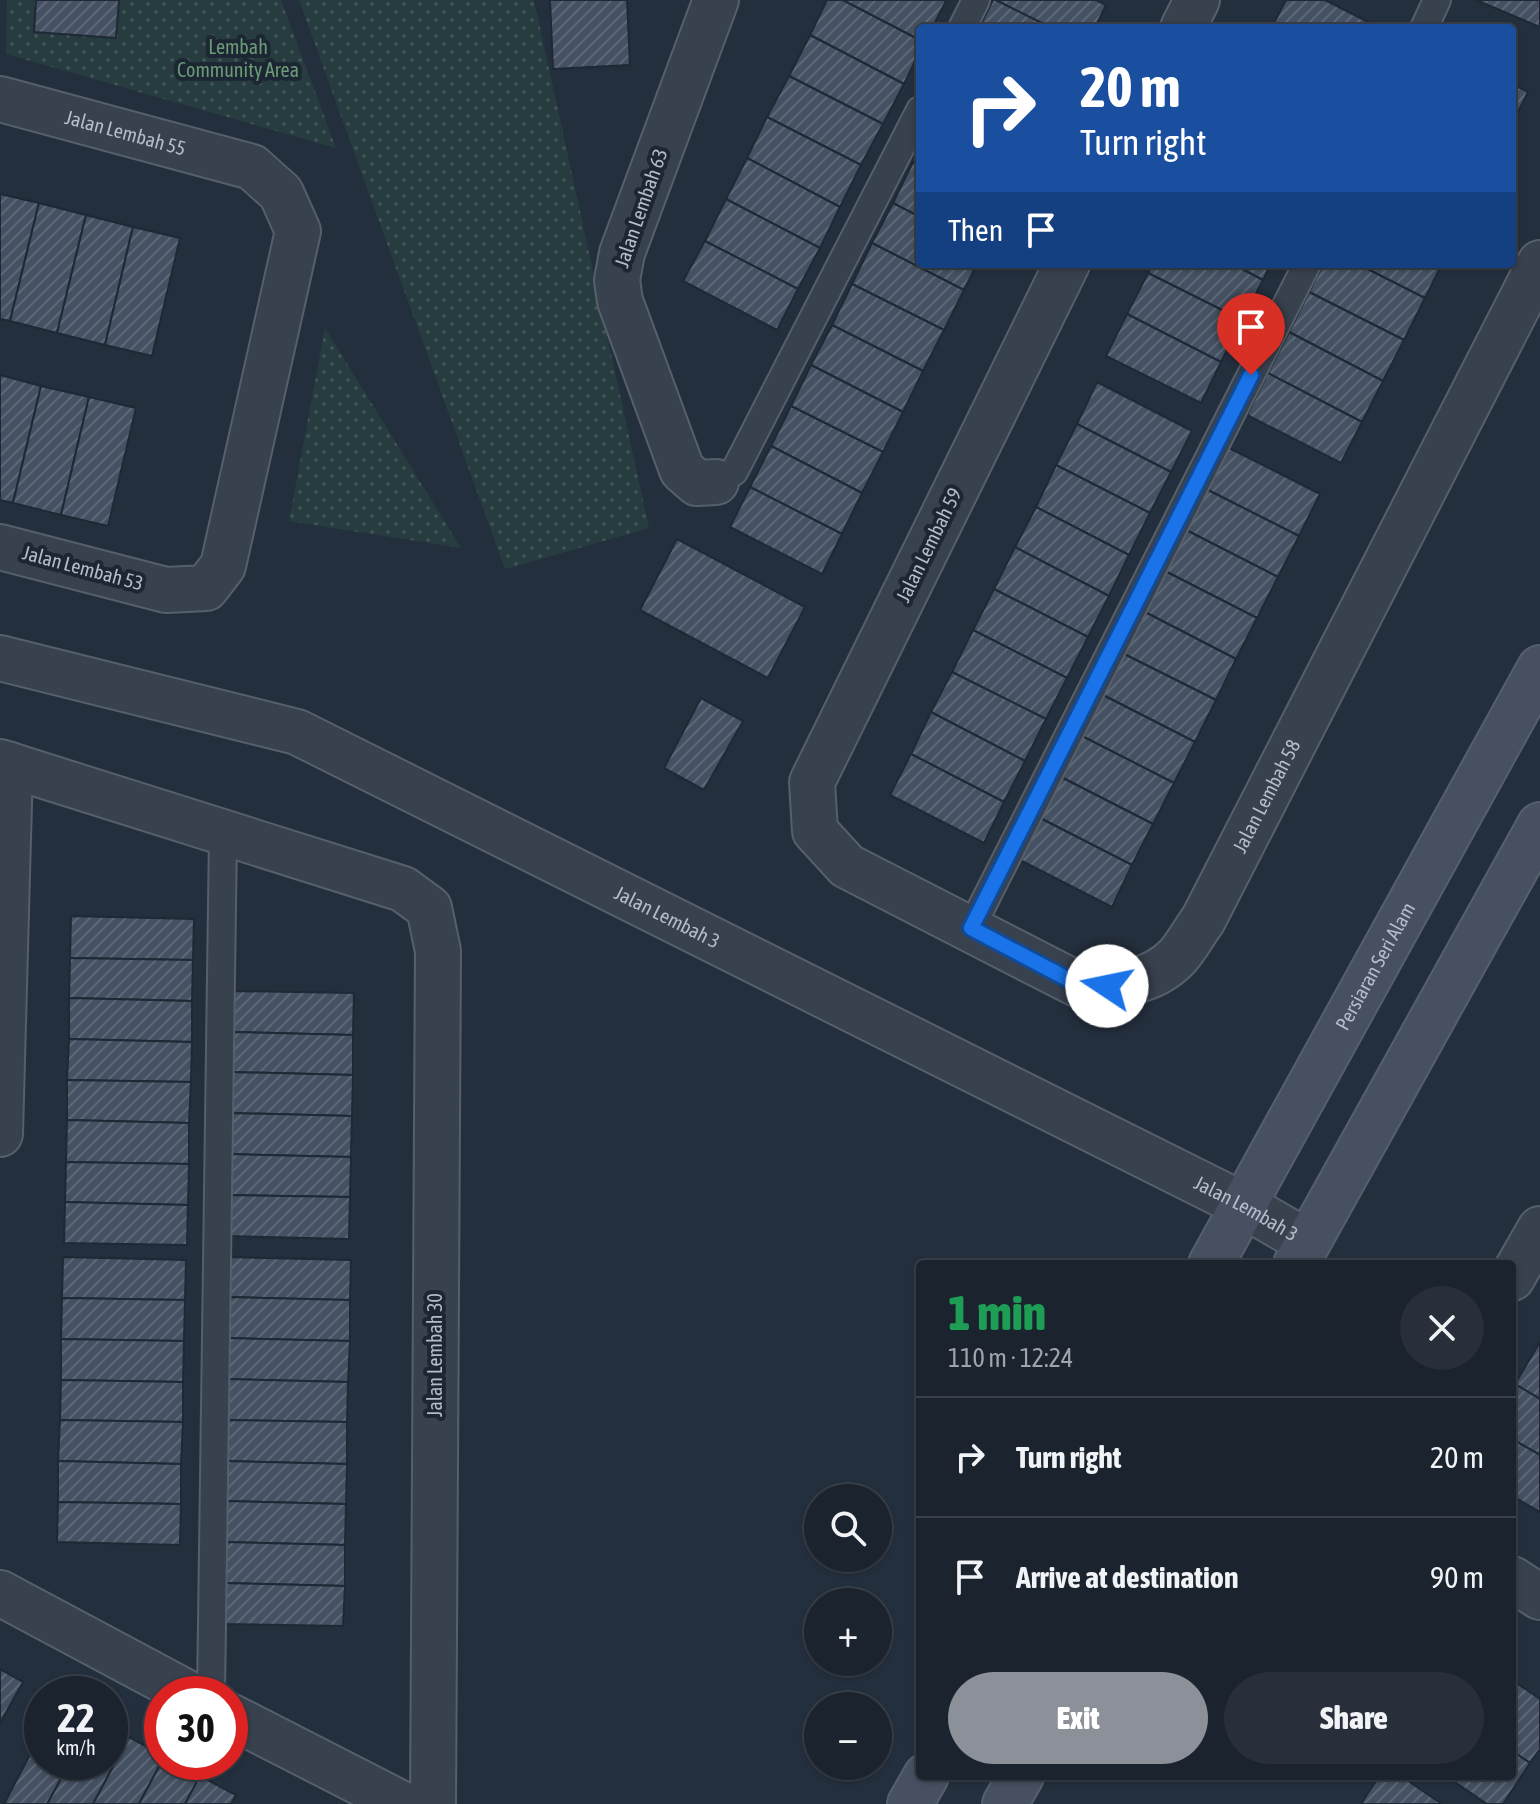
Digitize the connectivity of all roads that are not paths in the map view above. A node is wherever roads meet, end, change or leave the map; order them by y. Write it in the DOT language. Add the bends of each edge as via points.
graph roads {
  1 [pos="716,0"];
  2 [pos="976,0"];
  3 [pos="1197,0"];
  4 [pos="1437,0"];
  5 [pos="964,24"];
  6 [pos="1185,24"];
  7 [pos="1426,24"];
  8 [pos="0,99"];
  9 [pos="916,118"];
  10 [pos="252,167"];
  11 [pos="1540,263"];
  12 [pos="1065,268"];
  13 [pos="1305,268"];
  14 [pos="716,482"];
  15 [pos="0,547"];
  16 [pos="0,658"];
  17 [pos="1540,668"];
  18 [pos="5,764"];
  19 [pos="1540,825"];
  20 [pos="815,831"];
  21 [pos="223,834"];
  22 [pos="971,928"];
  23 [pos="0,1134"];
  24 [pos="1243,1205"];
  25 [pos="1540,1229"];
  26 [pos="1302,1253"];
  27 [pos="1213,1260"];
  28 [pos="1516,1271"];
  29 [pos="1516,1582"];
  30 [pos="0,1593"];
  31 [pos="1540,1597"];
  32 [pos="155,1676"];
  33 [pos="211,1676"];
  34 [pos="248,1725"];
  35 [pos="924,1780"];
  36 [pos="1019,1780"];
  37 [pos="402,1804"];
  38 [pos="433,1804"];
  39 [pos="910,1804"];
  40 [pos="1005,1804"];
  1 -- 14 [label="street, Jalan Lembah 63" via="622,253 617,280 682,470 697,483"];
  2 -- 5 [label="lane"];
  3 -- 6 [label="street"];
  4 -- 7 [label="lane"];
  8 -- 10 [label="street, Jalan Lembah 55"];
  9 -- 14 [label="lane" via="734,472"];
  10 -- 15 [label="street, Jalan Lembah 53" via="281,193 298,231 223,566 206,588 166,590"];
  11 -- 22 [label="street, Jalan Lembah 58" via="1203,920 1177,957 1153,975 1131,981 1077,984"];
  12 -- 20 [label="street, Jalan Lembah 59" via="812,782"];
  13 -- 22 [label="lane"];
  16 -- 24 [label="street, Jalan Lembah 3" via="297,732"];
  17 -- 24 [label="main road, Persiaran Seri Alam"];
  18 -- 21 [label="street"];
  18 -- 23 [label="street"];
  19 -- 26 [label="main road"];
  20 -- 22 [label="street, Jalan Lembah 58" via="847,866"];
  21 -- 33 [label="lane"];
  21 -- 38 [label="street, Jalan Lembah 30" via="403,889 429,908 438,951"];
  24 -- 26 [label="street, Jalan Lembah 3"];
  24 -- 27 [label="main road, Persiaran Seri Alam"];
  25 -- 28 [label="street"];
  29 -- 31 [label="street"];
  30 -- 32 [label="street"];
  34 -- 37 [label="street"];
  35 -- 39 [label="main road"];
  36 -- 40 [label="main road"];
}
